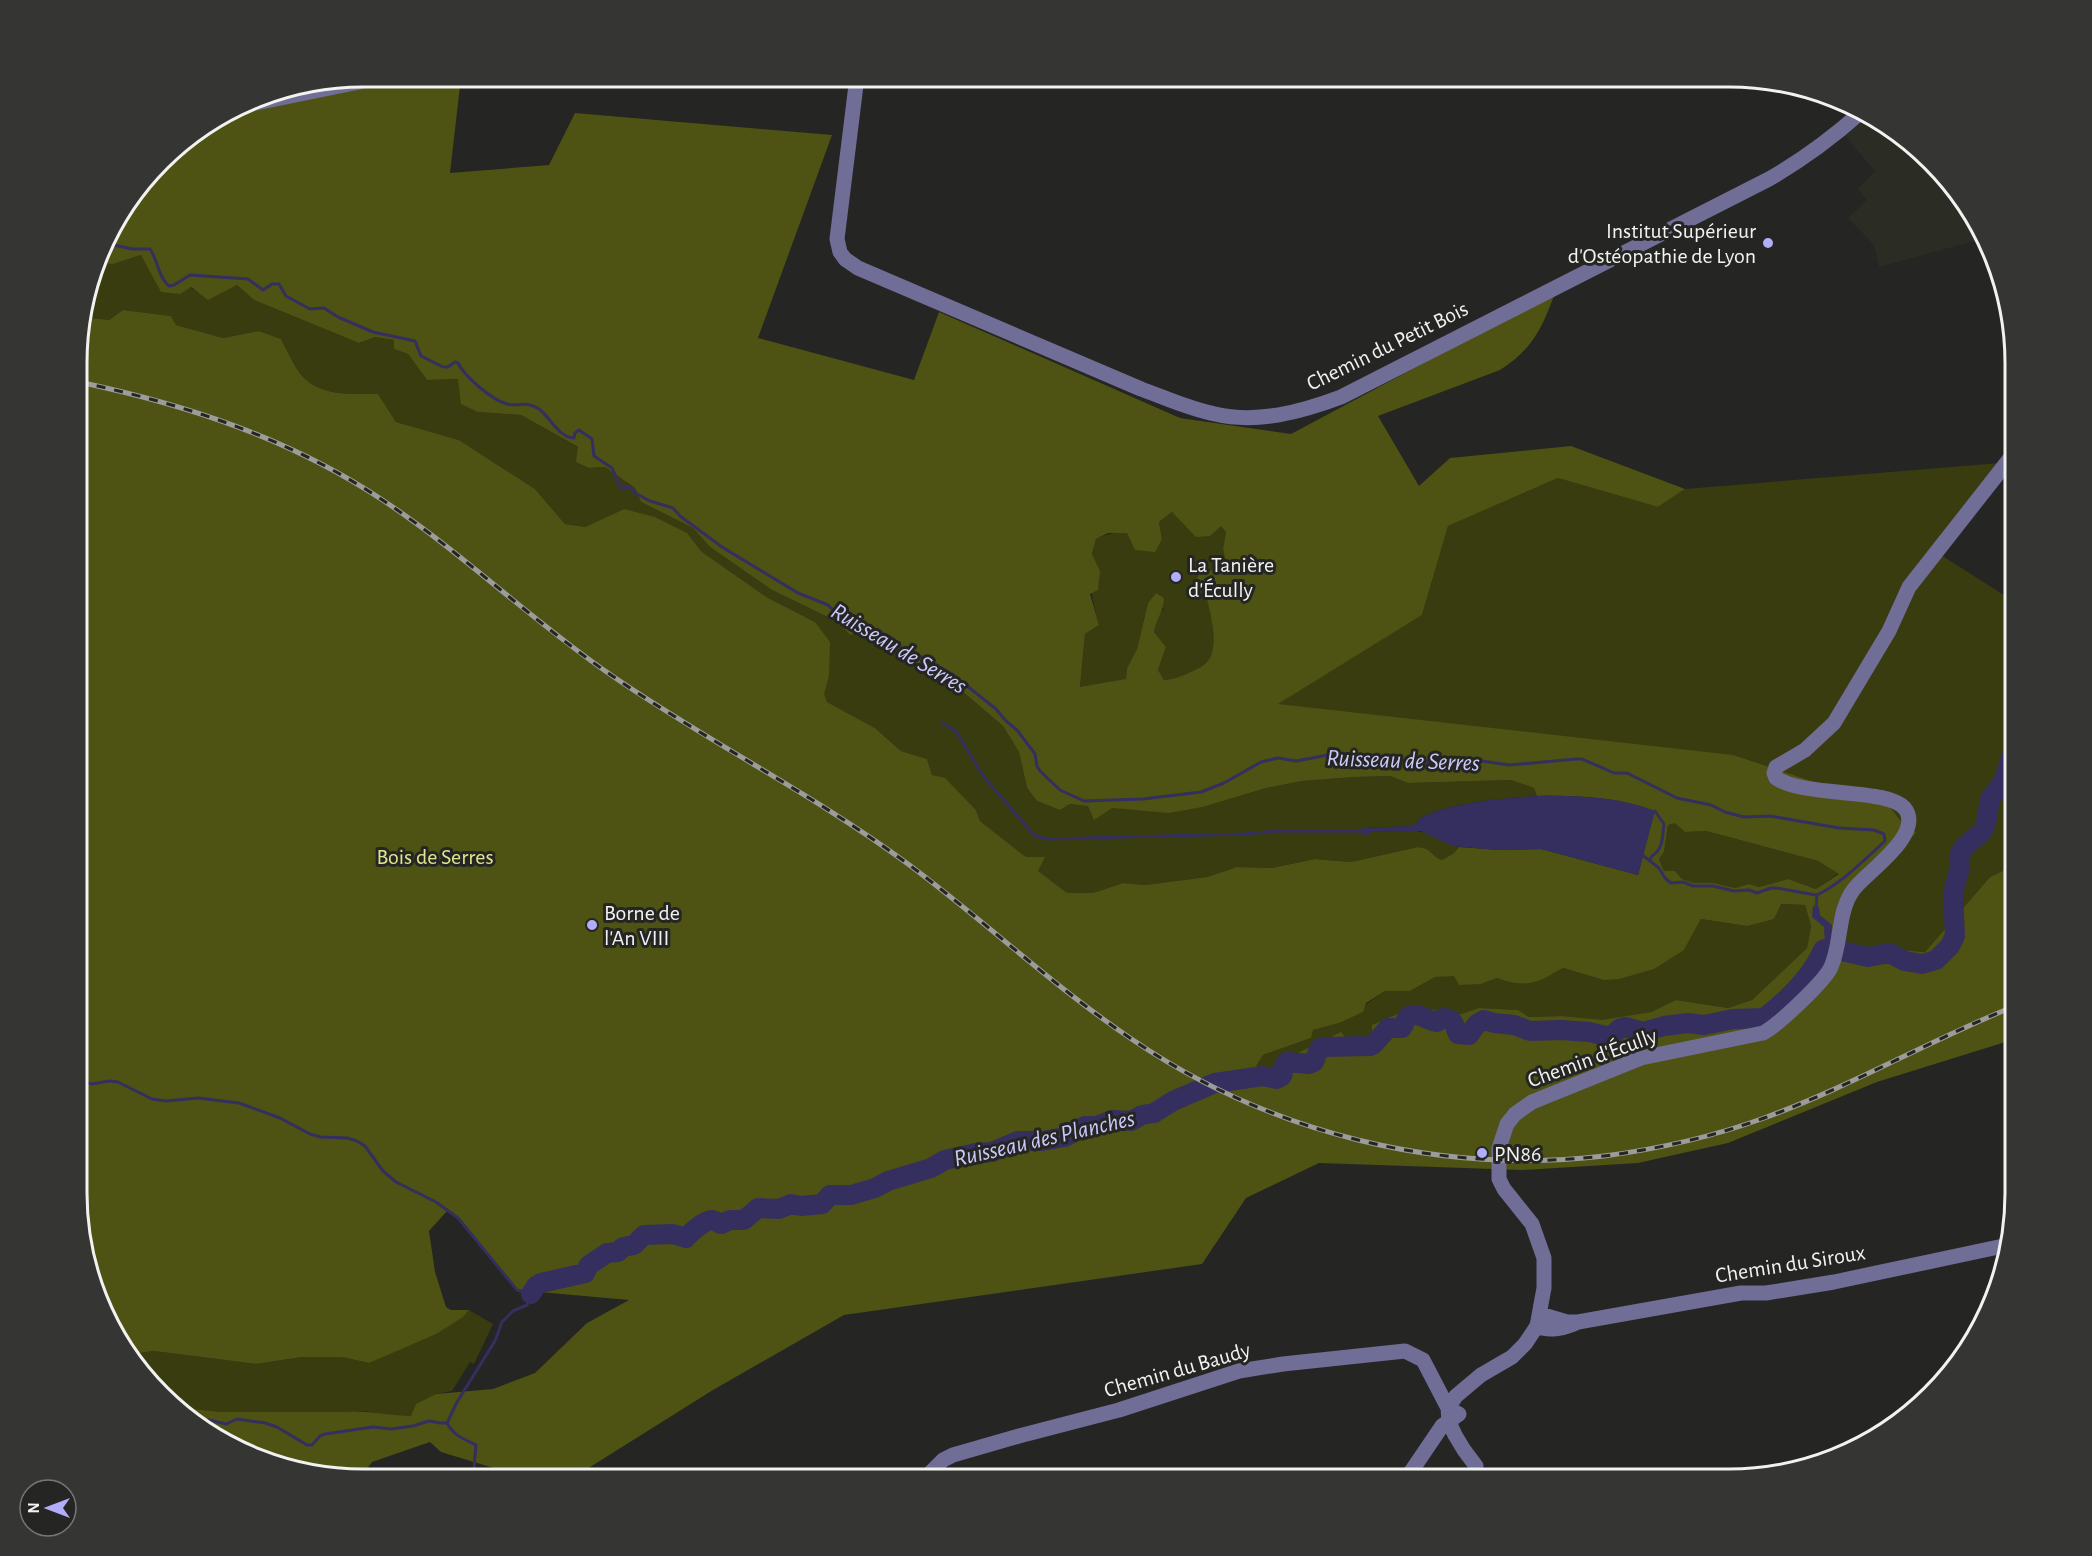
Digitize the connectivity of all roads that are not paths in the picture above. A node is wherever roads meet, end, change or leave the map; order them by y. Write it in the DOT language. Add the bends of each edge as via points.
graph roads {
  1 [pos="856,87"];
  2 [pos="1855,118"];
  3 [pos="2005,465"];
  4 [pos="2000,1247"];
  5 [pos="1538,1320"];
  6 [pos="1452,1415"];
  7 [pos="934,1469"];
  8 [pos="1413,1469"];
  9 [pos="1478,1469"];
  1 -- 2 [label="street, Chemin du Petit Bois" via="837,230 844,259 1186,407 1240,417 1283,414 1341,397 1769,179"];
  3 -- 5 [label="street, Chemin d'Écully" via="1910,587 1889,631 1834,723 1805,750 1780,764 1774,773 1792,786 1886,798 1905,809 1909,818 1896,847 1848,899 1827,974 1777,1025 1763,1033 1641,1058 1532,1102 1507,1124 1500,1142 1498,1174 1501,1185 1532,1224 1544,1258 1545,1288"];
  4 -- 5 [label="street, Chemin du Siroux" via="1834,1282 1741,1293 1554,1329 1542,1329"];
  5 -- 6 [label="street, Chemin d'Écully" via="1525,1344"];
  6 -- 7 [label="street, Chemin du Baudy" via="1423,1360 1405,1351 1239,1371 1119,1410 953,1455"];
  6 -- 8 [label="street, Chemin d'Écully"];
  6 -- 9 [label="street"];
}
